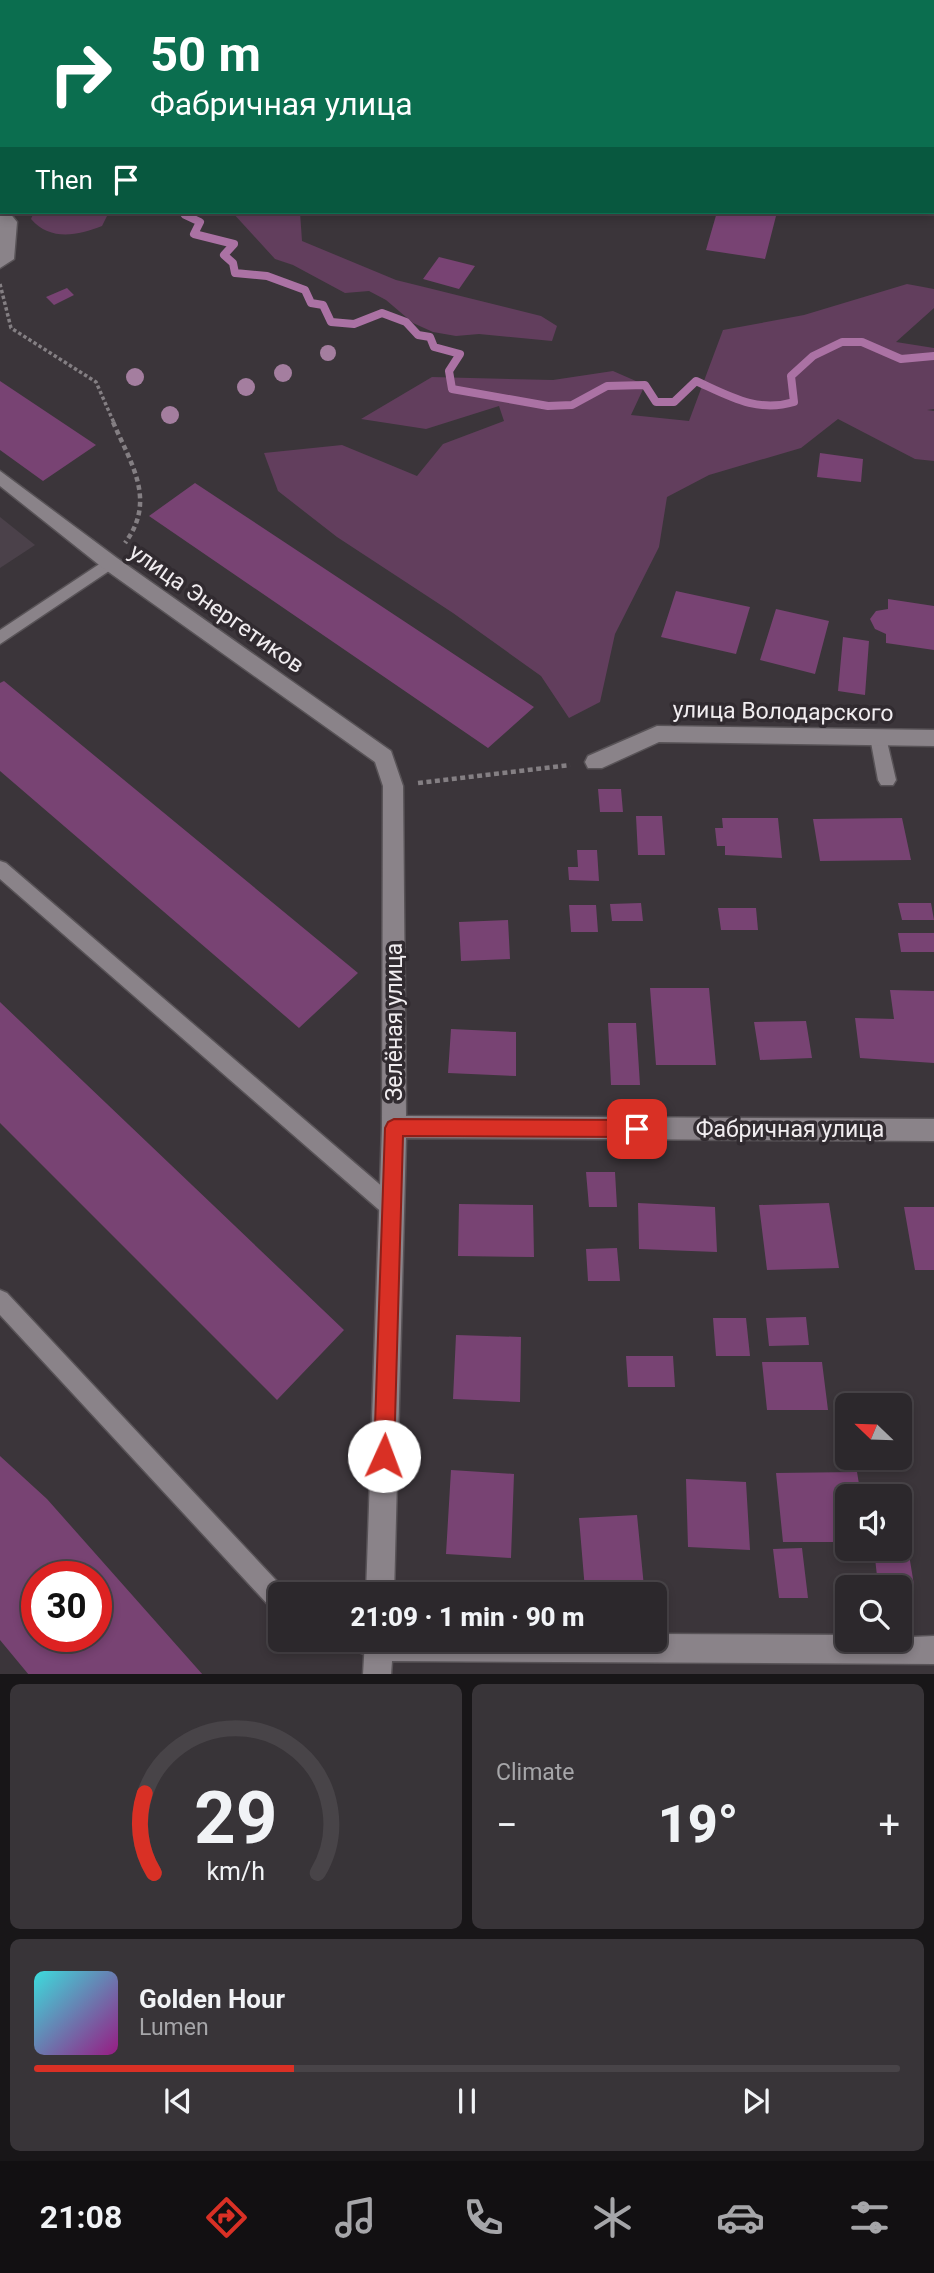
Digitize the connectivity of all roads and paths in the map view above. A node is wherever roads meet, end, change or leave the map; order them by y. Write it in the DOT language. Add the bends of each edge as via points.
graph roads {
  1 [pos="2,214"];
  2 [pos="3,261"];
  3 [pos="0,284"];
  4 [pos="0,477"];
  5 [pos="110,563"];
  6 [pos="0,638"];
  7 [pos="878,737"];
  8 [pos="934,738"];
  9 [pos="595,762"];
  10 [pos="887,780"];
  11 [pos="393,786"];
  12 [pos="0,869"];
  13 [pos="394,1128"];
  14 [pos="934,1130"];
  15 [pos="392,1208"];
  16 [pos="0,1300"];
  17 [pos="380,1582"];
  18 [pos="268,1588"];
  19 [pos="667,1650"];
  20 [pos="934,1650"];
  1 -- 2 [label="street" via="9,222"];
  3 -- 5 [label="path" via="11,328 96,382 142,489 136,528"];
  4 -- 5 [label="street, улица Энергетиков"];
  5 -- 6 [label="lane"];
  5 -- 11 [label="street, улица Энергетиков" via="384,757"];
  7 -- 8 [label="street, улица Володарского"];
  7 -- 9 [label="street, улица Володарского" via="657,734"];
  7 -- 10 [label="lane"];
  11 -- 13 [label="street, Зелёная улица"];
  12 -- 15 [label="lane"];
  13 -- 14 [label="street, Фабричная улица"];
  13 -- 15 [label="street, Зелёная улица"];
  15 -- 17 [label="street, Зелёная улица"];
  16 -- 18 [label="lane"];
  19 -- 20 [label="street"];
}
